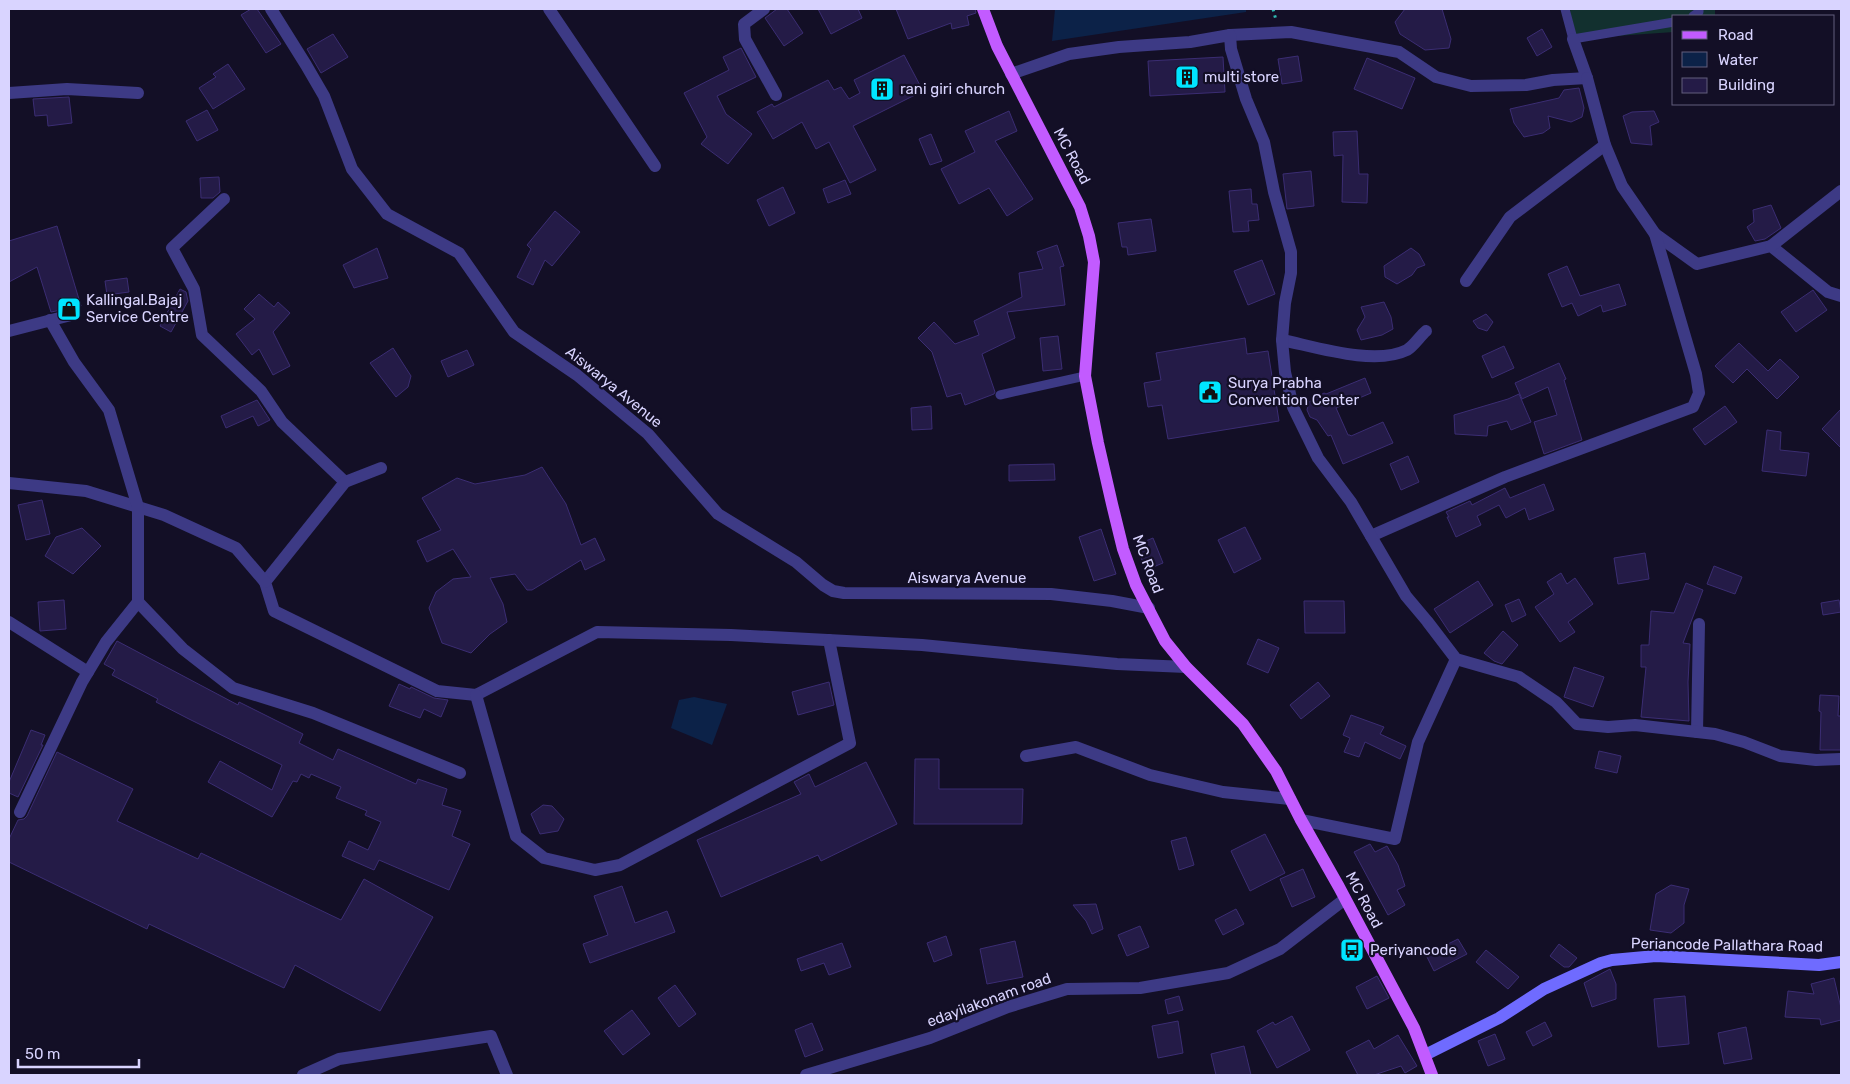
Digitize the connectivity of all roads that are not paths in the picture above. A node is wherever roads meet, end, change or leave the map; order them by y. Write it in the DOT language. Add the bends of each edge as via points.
graph roads {
  1 [pos="271,9"];
  2 [pos="549,9"];
  3 [pos="764,9"];
  4 [pos="984,9"];
  5 [pos="1565,9"];
  6 [pos="1672,22"];
  7 [pos="1230,36"];
  8 [pos="1574,39"];
  9 [pos="1011,74"];
  10 [pos="1587,78"];
  11 [pos="9,93"];
  12 [pos="138,93"];
  13 [pos="776,95"];
  14 [pos="1605,145"];
  15 [pos="655,166"];
  16 [pos="1841,190"];
  17 [pos="224,199"];
  18 [pos="1655,234"];
  19 [pos="1771,246"];
  20 [pos="1466,281"];
  21 [pos="1841,296"];
  22 [pos="71,315"];
  23 [pos="50,320"];
  24 [pos="9,331"];
  25 [pos="1426,331"];
  26 [pos="1282,340"];
  27 [pos="1086,376"];
  28 [pos="1000,395"];
  29 [pos="381,468"];
  30 [pos="9,482"];
  31 [pos="345,482"];
  32 [pos="138,507"];
  33 [pos="1371,536"];
  34 [pos="265,582"];
  35 [pos="138,602"];
  36 [pos="1149,608"];
  37 [pos="9,622"];
  38 [pos="1699,624"];
  39 [pos="829,640"];
  40 [pos="1456,659"];
  41 [pos="1186,667"];
  42 [pos="88,672"];
  43 [pos="476,695"];
  44 [pos="1697,732"];
  45 [pos="1026,756"];
  46 [pos="1841,758"];
  47 [pos="460,773"];
  48 [pos="1290,799"];
  49 [pos="20,812"];
  50 [pos="1300,820"];
  51 [pos="1345,899"];
  52 [pos="1841,962"];
  53 [pos="1425,1055"];
  54 [pos="303,1075"];
  55 [pos="507,1075"];
  56 [pos="806,1075"];
  57 [pos="1432,1075"];
  1 -- 36 [label="street, Aiswarya Avenue" via="324,96 352,169 387,214 459,253 514,332 577,375 648,434 718,514 796,562 823,585 844,594 1051,594"];
  2 -- 15 [label="street"];
  3 -- 13 [label="street" via="744,24 745,39"];
  4 -- 9 [label="main road, MC Road"];
  5 -- 8 [label="lane"];
  6 -- 8 [label="lane"];
  7 -- 9 [label="street" via="1069,54"];
  7 -- 10 [label="street" via="1291,32 1399,52 1436,77 1471,86 1526,85"];
  7 -- 26 [label="street" via="1246,99 1264,142 1291,252 1292,273"];
  8 -- 10 [label="street"];
  9 -- 27 [label="main road, MC Road" via="1080,207 1089,236 1094,262"];
  10 -- 14 [label="street"];
  11 -- 12 [label="street" via="67,89"];
  14 -- 18 [label="street" via="1622,186"];
  14 -- 20 [label="street" via="1510,217"];
  16 -- 19 [label="street"];
  17 -- 31 [label="street" via="172,248 194,290 202,335 261,391 282,422"];
  18 -- 19 [label="street" via="1697,264"];
  18 -- 33 [label="street" via="1696,374 1699,393 1693,407 1505,477"];
  19 -- 21 [label="street" via="1828,292"];
  22 -- 23 [label="street"];
  23 -- 24 [label="street"];
  23 -- 32 [label="street" via="74,362 109,410"];
  25 -- 26 [label="street" via="1407,349 1388,355 1359,356"];
  26 -- 33 [label="street" via="1285,372 1299,422 1318,458 1352,502"];
  27 -- 28 [label="lane"];
  27 -- 36 [label="main road, MC Road" via="1123,549 1136,585"];
  29 -- 31 [label="street"];
  30 -- 32 [label="street" via="86,491"];
  31 -- 34 [label="street"];
  32 -- 34 [label="street" via="164,515 236,548"];
  32 -- 35 [label="street"];
  33 -- 40 [label="street" via="1406,596"];
  34 -- 43 [label="street" via="274,611 437,691"];
  35 -- 42 [label="street" via="106,642"];
  35 -- 47 [label="street" via="184,649 233,688 313,713"];
  36 -- 41 [label="main road, MC Road" via="1164,641"];
  37 -- 42 [label="street"];
  38 -- 44 [label="street"];
  39 -- 41 [label="street"];
  39 -- 43 [label="street" via="597,632"];
  39 -- 43 [label="street" via="850,743 620,864 595,870 544,858 516,836"];
  40 -- 44 [label="street" via="1519,677 1556,702 1578,724 1635,725"];
  40 -- 50 [label="street" via="1418,742 1395,839"];
  41 -- 48 [label="main road, MC Road" via="1244,724 1276,771"];
  42 -- 49 [label="street"];
  44 -- 46 [label="street" via="1744,742 1780,756 1816,760"];
  45 -- 48 [label="street" via="1076,747 1150,775 1214,790"];
  48 -- 50 [label="main road, MC Road"];
  50 -- 51 [label="main road, MC Road"];
  51 -- 53 [label="main road, MC Road" via="1414,1028"];
  51 -- 56 [label="street, edayilakonam road" via="1280,949 1228,974 1140,988 1067,989 1008,1007 930,1038"];
  52 -- 53 [label="main road, Periancode Pallathara Road" via="1819,964 1656,956 1601,962"];
  53 -- 57 [label="main road, MC Road"];
  54 -- 55 [label="street" via="339,1060 491,1036"];
}
